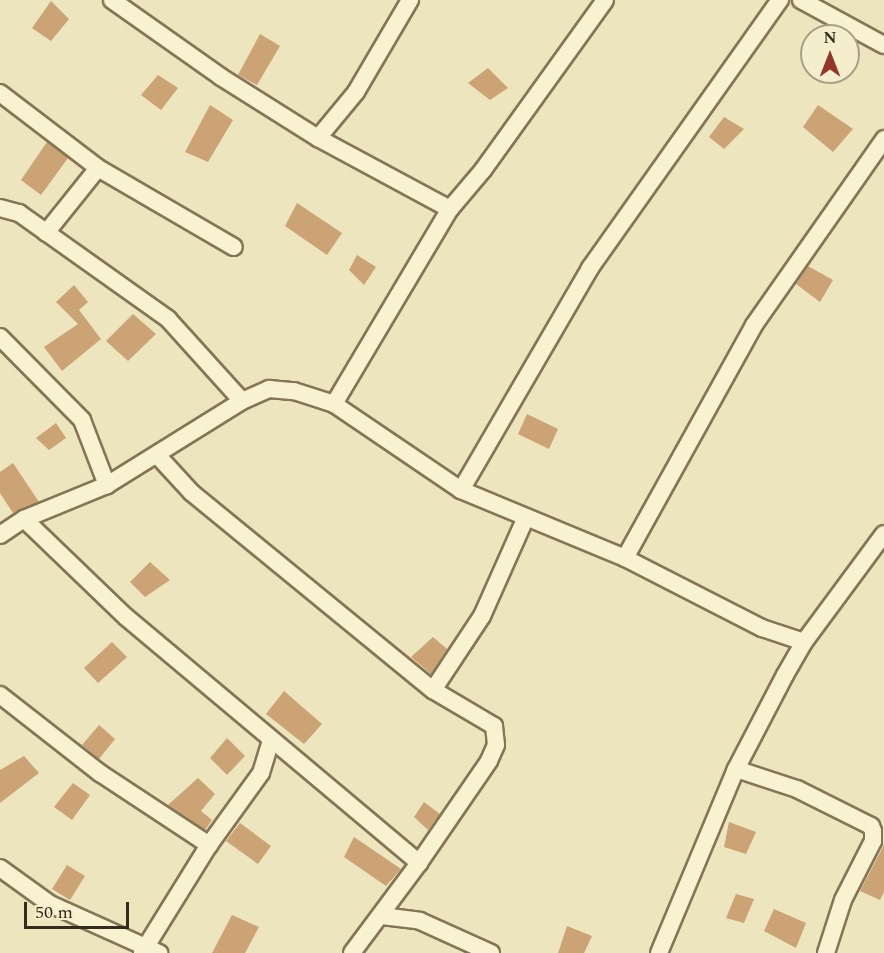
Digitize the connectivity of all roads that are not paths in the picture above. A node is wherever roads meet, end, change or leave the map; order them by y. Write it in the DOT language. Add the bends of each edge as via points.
graph roads {
  1 [pos="111,0"];
  2 [pos="410,0"];
  3 [pos="605,0"];
  4 [pos="780,0"];
  5 [pos="801,0"];
  6 [pos="884,45"];
  7 [pos="0,93"];
  8 [pos="318,138"];
  9 [pos="884,140"];
  10 [pos="98,168"];
  11 [pos="0,208"];
  12 [pos="450,209"];
  13 [pos="46,234"];
  14 [pos="234,247"];
  15 [pos="0,337"];
  16 [pos="242,401"];
  17 [pos="334,404"];
  18 [pos="158,456"];
  19 [pos="107,484"];
  20 [pos="461,490"];
  21 [pos="526,517"];
  22 [pos="24,519"];
  23 [pos="884,534"];
  24 [pos="0,535"];
  25 [pos="625,558"];
  26 [pos="804,642"];
  27 [pos="433,690"];
  28 [pos="0,695"];
  29 [pos="271,741"];
  30 [pos="736,769"];
  31 [pos="877,828"];
  32 [pos="209,845"];
  33 [pos="419,863"];
  34 [pos="0,868"];
  35 [pos="382,916"];
  36 [pos="148,951"];
  37 [pos="352,953"];
  38 [pos="491,953"];
  39 [pos="658,953"];
  40 [pos="826,953"];
  1 -- 8 [label="street" via="221,77"];
  2 -- 8 [label="street" via="356,92"];
  3 -- 12 [label="street" via="483,170"];
  4 -- 20 [label="street" via="590,268"];
  5 -- 6 [label="street"];
  7 -- 10 [label="street"];
  8 -- 12 [label="street"];
  9 -- 25 [label="street" via="754,326"];
  10 -- 13 [label="street"];
  10 -- 14 [label="street"];
  11 -- 13 [label="street" via="11,208"];
  12 -- 17 [label="street"];
  13 -- 16 [label="street" via="168,319"];
  15 -- 19 [label="street" via="82,420"];
  16 -- 17 [label="street" via="269,389 294,391"];
  16 -- 18 [label="street"];
  17 -- 20 [label="street"];
  18 -- 19 [label="street"];
  18 -- 27 [label="street" via="192,493"];
  19 -- 22 [label="street"];
  20 -- 21 [label="street"];
  21 -- 25 [label="street"];
  21 -- 27 [label="street" via="482,616"];
  22 -- 24 [label="street"];
  22 -- 29 [label="street" via="126,617"];
  23 -- 26 [label="street"];
  25 -- 26 [label="street" via="762,628"];
  26 -- 30 [label="street"];
  27 -- 33 [label="street" via="490,721 496,745"];
  28 -- 32 [label="street" via="100,773"];
  29 -- 32 [label="street" via="261,773"];
  29 -- 33 [label="street"];
  30 -- 31 [label="street" via="797,789"];
  30 -- 39 [label="street"];
  31 -- 40 [label="street" via="843,900"];
  32 -- 36 [label="street"];
  33 -- 35 [label="street"];
  34 -- 36 [label="street" via="50,904"];
  35 -- 37 [label="street"];
  35 -- 38 [label="street" via="420,921"];
}
